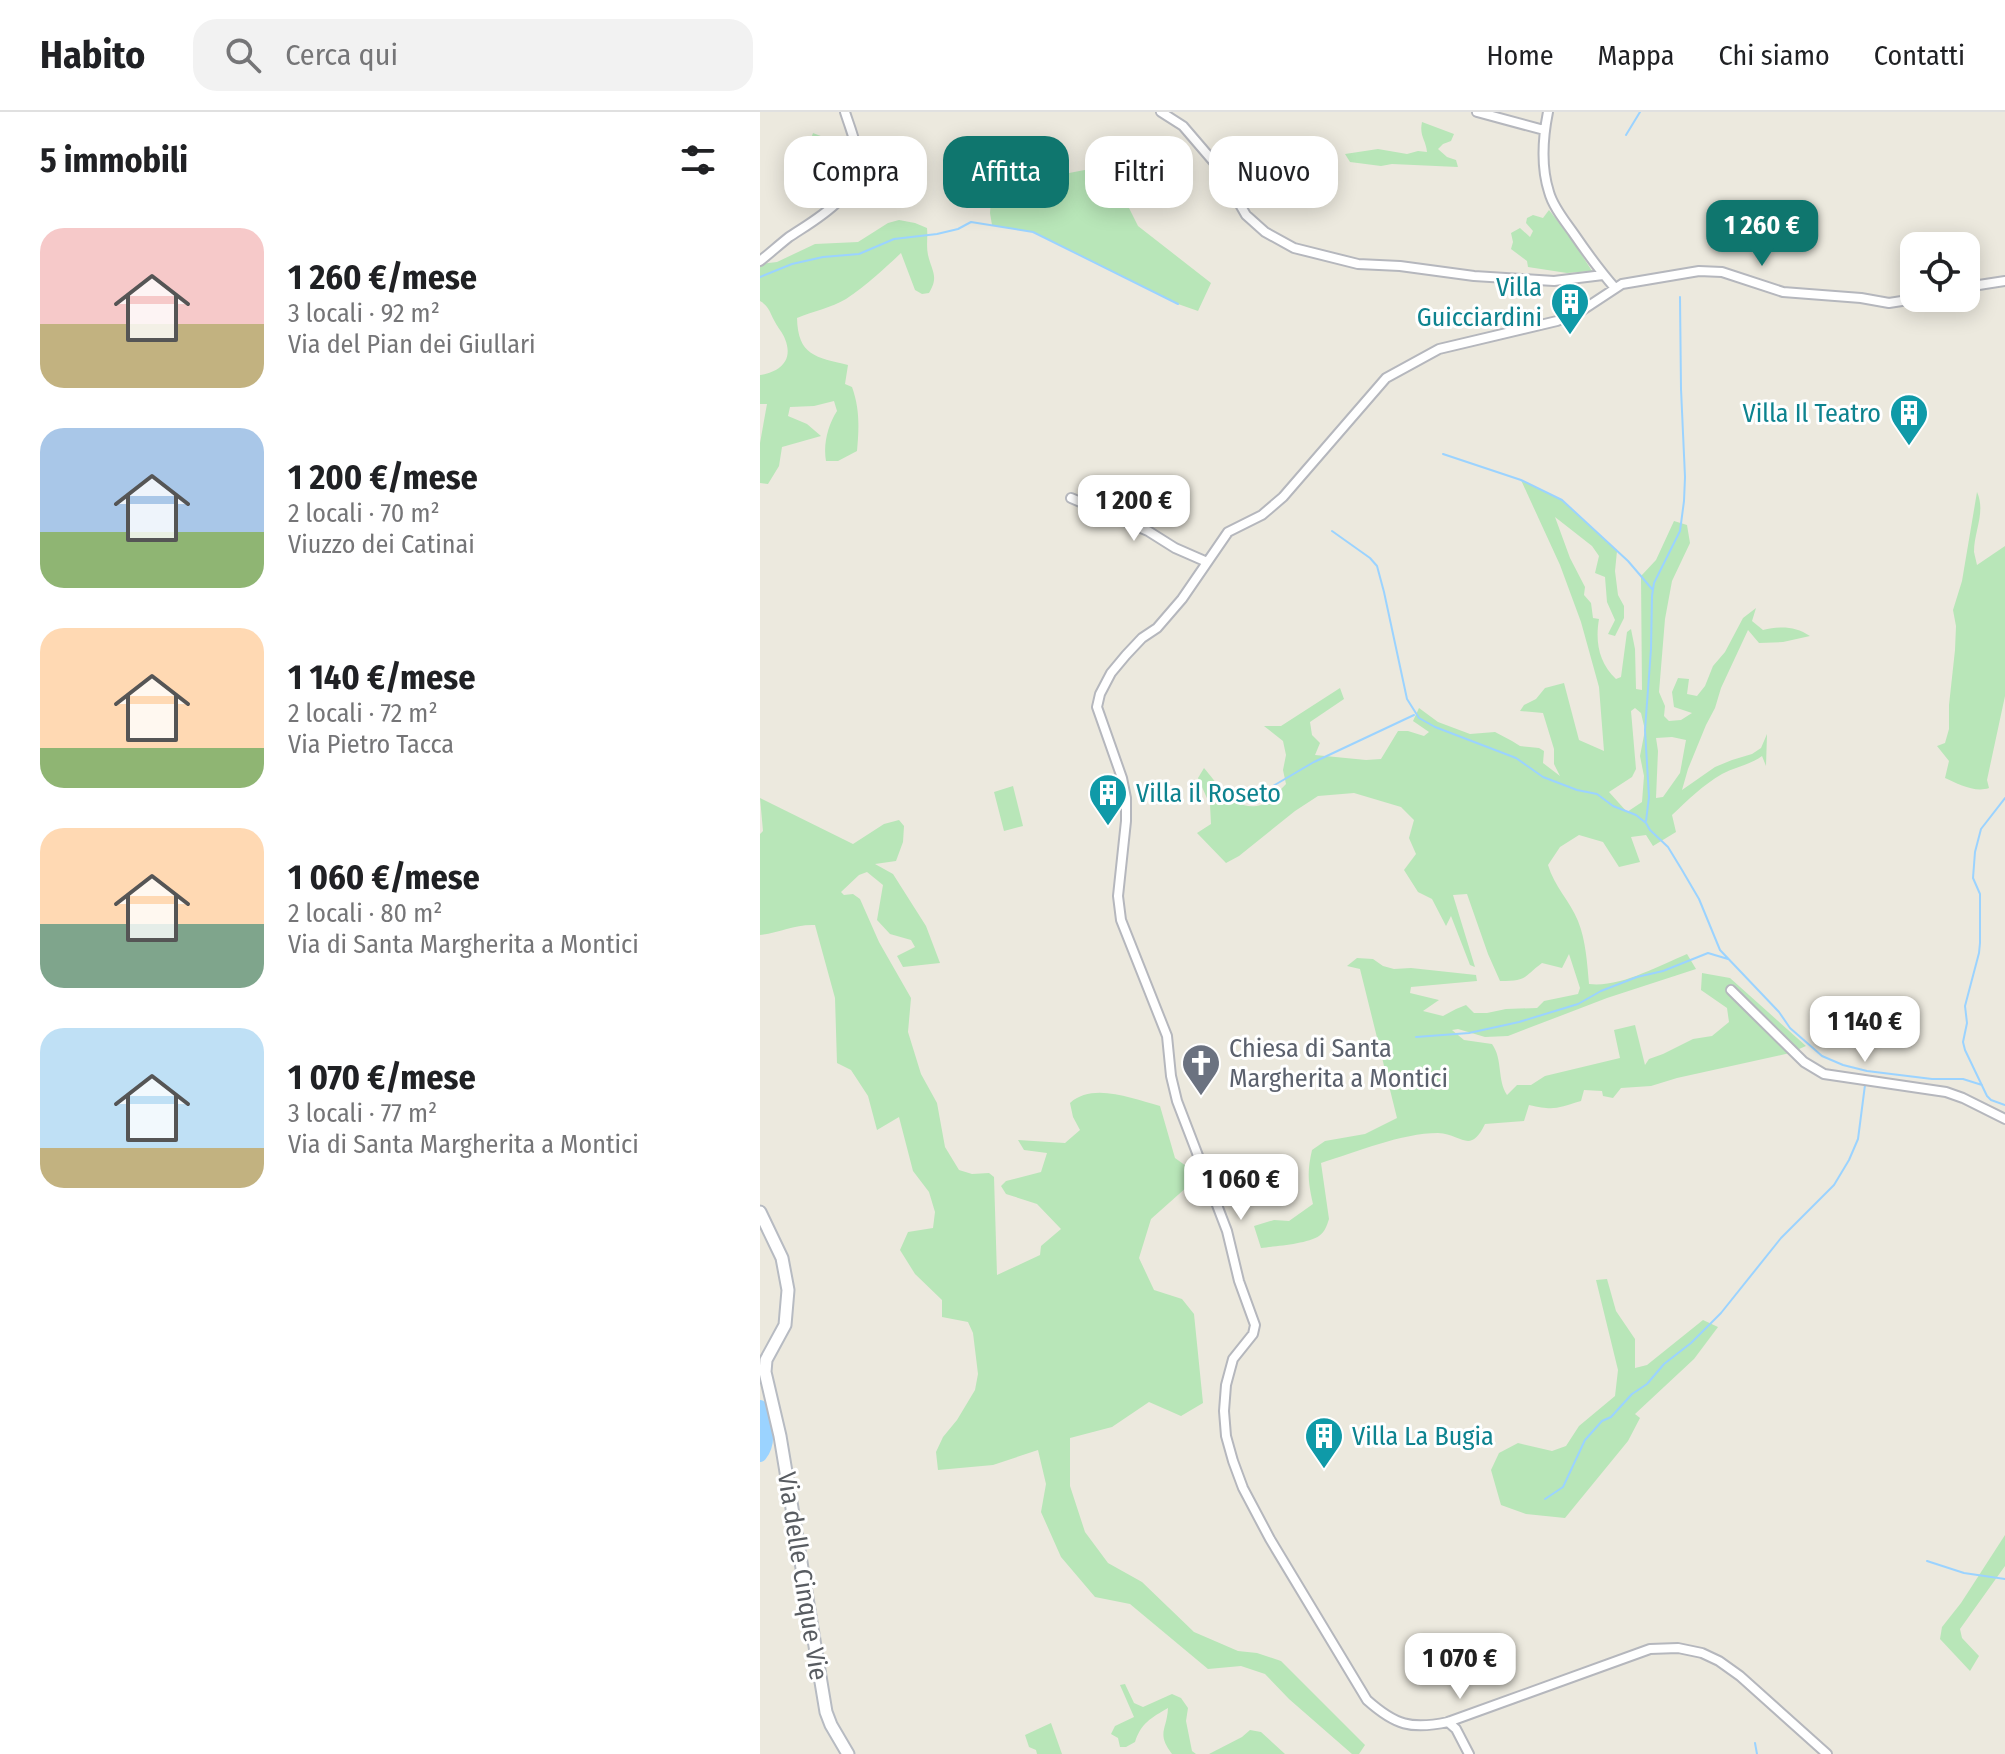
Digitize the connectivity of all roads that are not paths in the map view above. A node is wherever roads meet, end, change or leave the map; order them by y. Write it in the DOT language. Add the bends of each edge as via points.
graph roads {
  1 [pos="845,112"];
  2 [pos="1161,112"];
  3 [pos="1477,112"];
  4 [pos="1548,112"];
  5 [pos="1544,130"];
  6 [pos="760,261"];
  7 [pos="1603,275"];
  8 [pos="2005,281"];
  9 [pos="1980,285"];
  10 [pos="1615,288"];
  11 [pos="1900,301"];
  12 [pos="1071,498"];
  13 [pos="1207,562"];
  14 [pos="1731,990"];
  15 [pos="2005,1119"];
  16 [pos="760,1212"];
  17 [pos="1448,1722"];
  18 [pos="848,1754"];
  19 [pos="1469,1754"];
  20 [pos="1827,1754"];
  1 -- 6 [label="street" via="857,164 851,184 841,199"];
  2 -- 7 [label="street" via="1183,126 1219,168 1246,215 1294,248 1358,264 1474,276 1554,281"];
  3 -- 5 [label="street"];
  4 -- 5 [label="street"];
  5 -- 7 [label="street" via="1548,191"];
  7 -- 10 [label="street"];
  8 -- 9 [label="street"];
  10 -- 11 [label="street" via="1699,271 1722,272 1783,292"];
  10 -- 13 [label="street" via="1557,321 1439,349 1386,378 1283,497 1228,532"];
  12 -- 13 [label="street"];
  13 -- 17 [label="street" via="1163,622 1111,673 1097,707 1126,798 1121,920 1167,1036 1177,1101 1227,1231 1255,1325 1233,1359 1226,1385 1226,1436 1243,1488 1270,1539 1367,1700 1398,1722"];
  14 -- 15 [label="street" via="1804,1062 1824,1074 1946,1092"];
  16 -- 18 [label="street, Via delle Cinque Vie" via="782,1258 788,1290 785,1325 765,1372 824,1702"];
  17 -- 19 [label="street"];
  17 -- 20 [label="street" via="1650,1649 1678,1648 1719,1661"];
}
